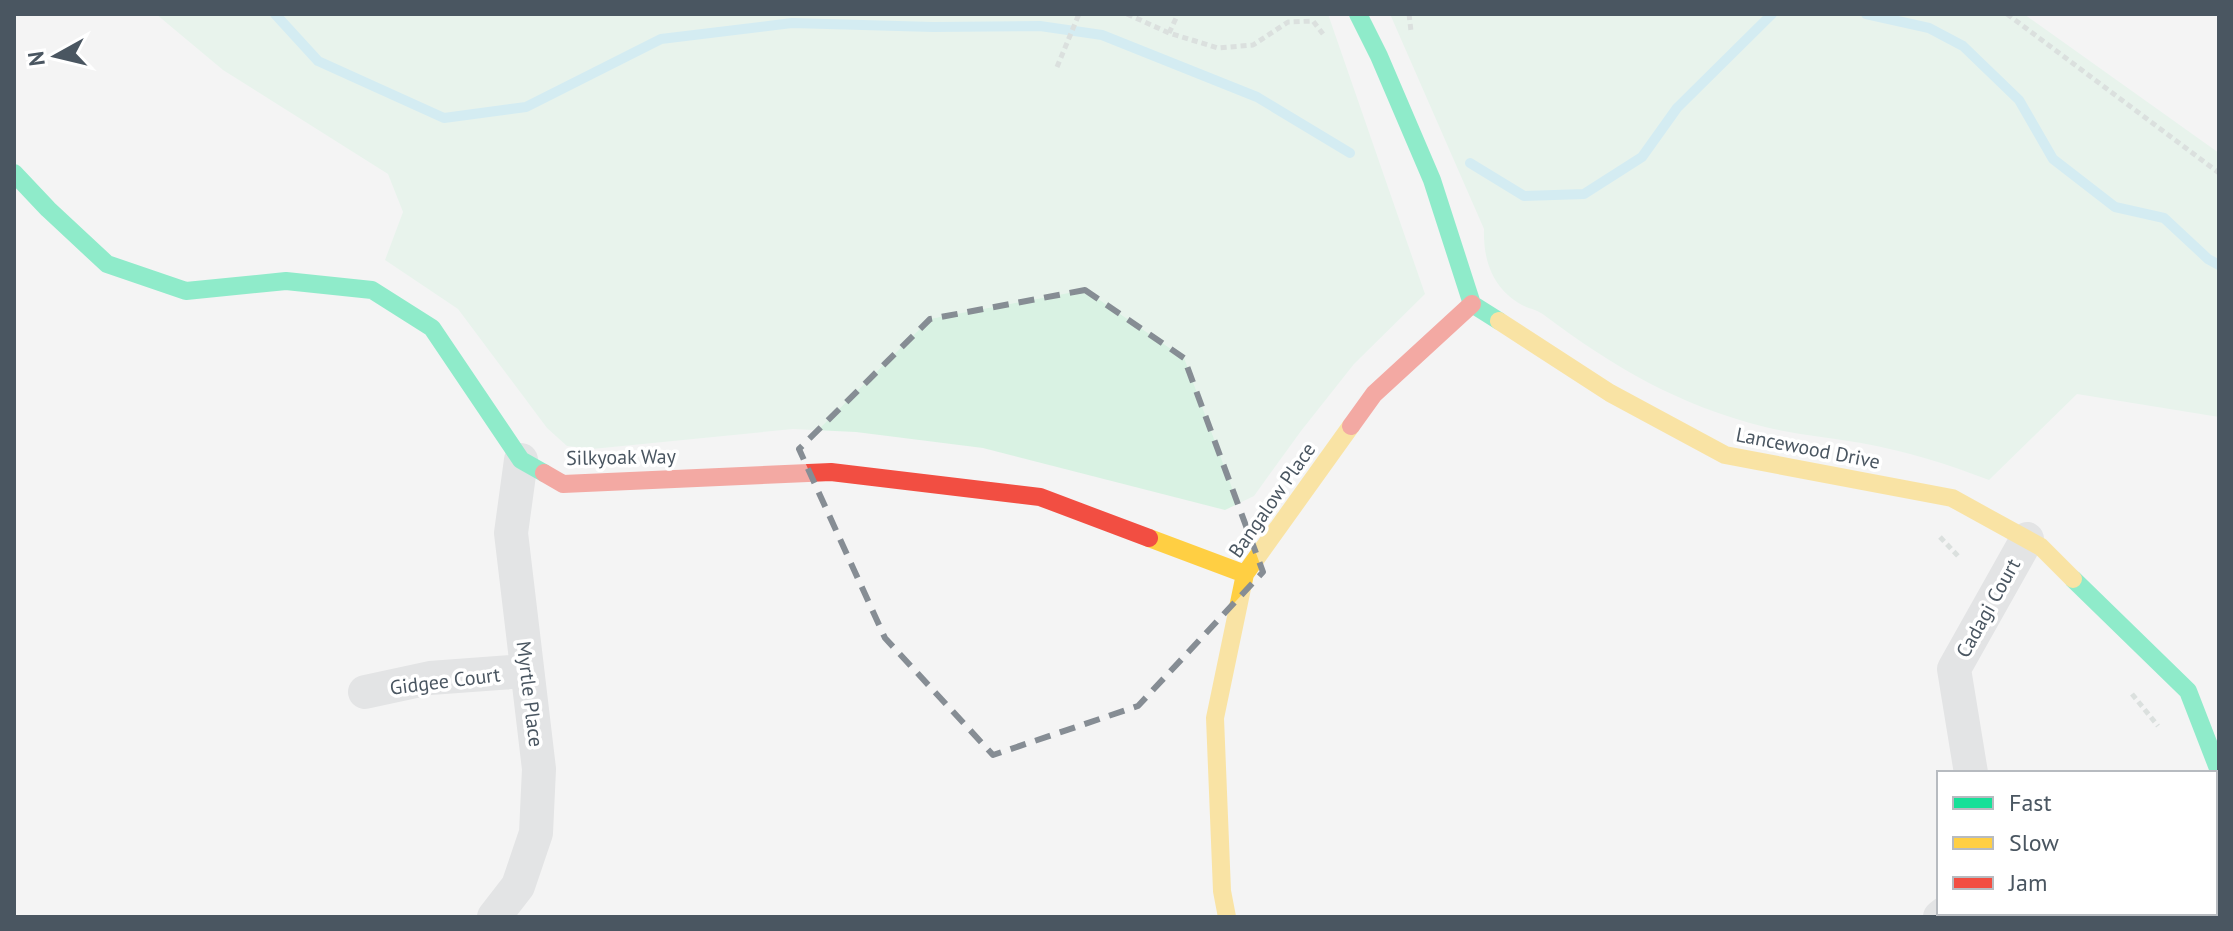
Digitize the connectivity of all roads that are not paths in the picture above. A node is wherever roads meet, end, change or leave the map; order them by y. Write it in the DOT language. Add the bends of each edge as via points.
graph roads {
  1 [pos="1358,14"];
  2 [pos="14,173"];
  3 [pos="1472,304"];
  4 [pos="521,460"];
  5 [pos="2027,539"];
  6 [pos="1245,574"];
  7 [pos="526,671"];
  8 [pos="365,692"];
  9 [pos="1971,771"];
  10 [pos="2219,771"];
  11 [pos="494,917"];
  12 [pos="1227,917"];
  1 -- 3 [label="street" via="1432,180"];
  2 -- 4 [label="street, Silkyoak Way" via="107,264 186,291 286,281 372,290 432,328"];
  3 -- 5 [label="street, Lancewood Drive" via="1610,393 1725,455 1952,498"];
  3 -- 6 [label="street, Bangalow Place" via="1374,394"];
  4 -- 6 [label="street, Silkyoak Way" via="563,484 831,472 1040,497"];
  4 -- 7 [label="street, Myrtle Place" via="511,533"];
  5 -- 9 [label="street, Cadagi Court" via="1954,669"];
  5 -- 10 [label="street, Lancewood Drive" via="2188,691"];
  6 -- 12 [label="street, Bangalow Place" via="1215,718"];
  7 -- 8 [label="street, Gidgee Court" via="430,678"];
  7 -- 11 [label="street, Myrtle Place" via="539,769 536,833 518,886"];
}
